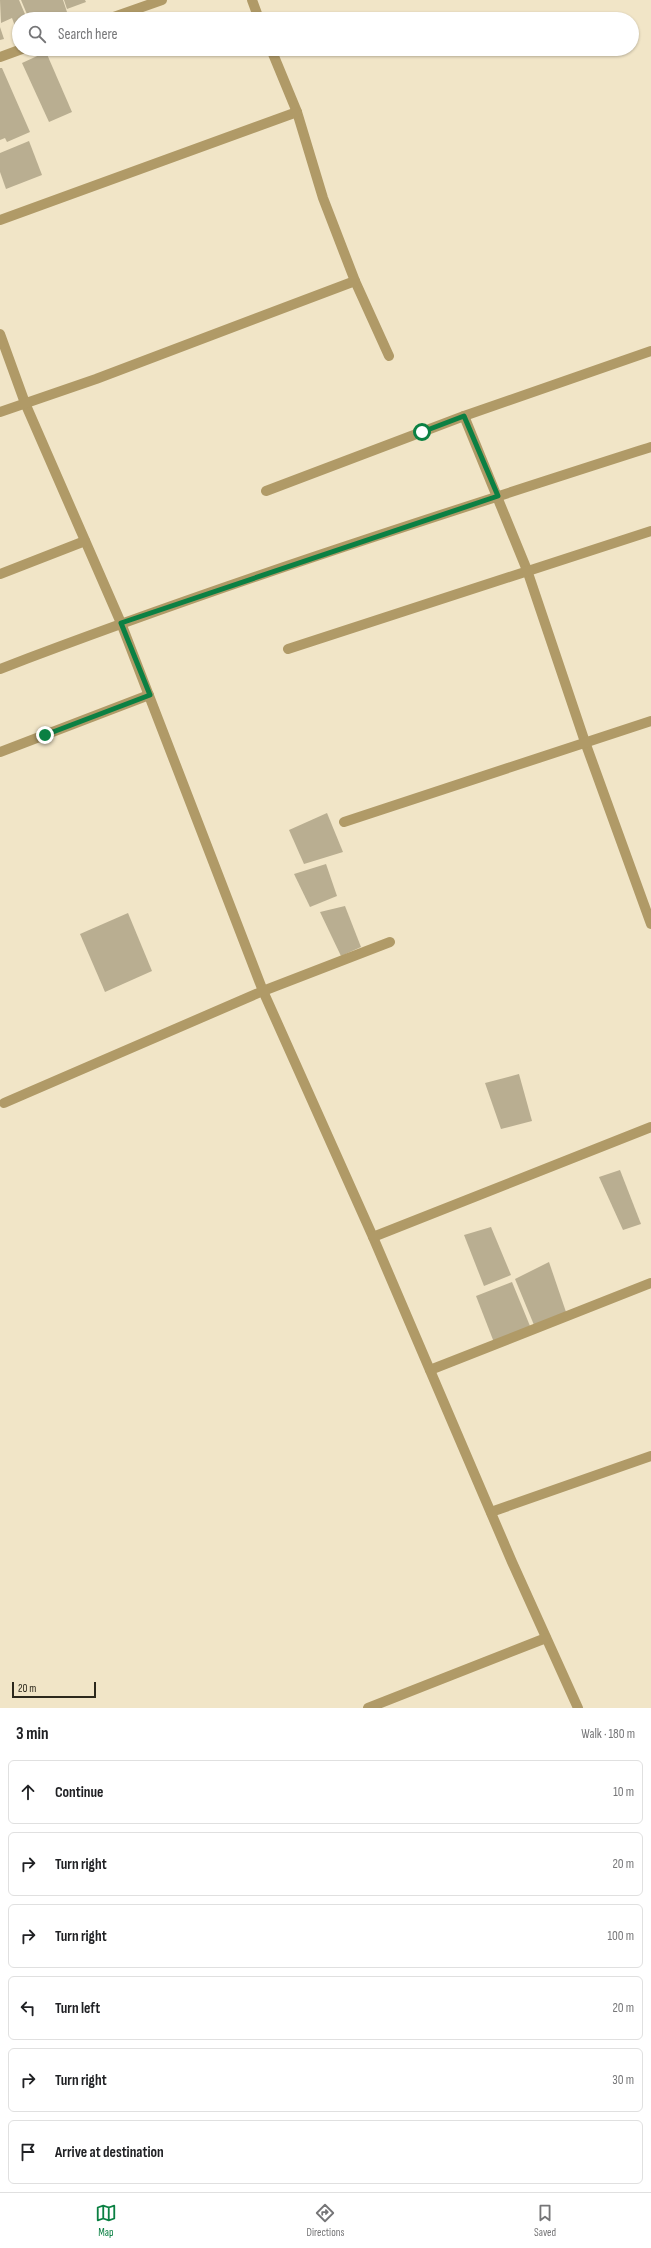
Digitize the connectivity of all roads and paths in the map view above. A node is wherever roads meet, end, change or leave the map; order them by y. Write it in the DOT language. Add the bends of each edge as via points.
graph roads {
  1 [pos="162,0"];
  2 [pos="252,0"];
  3 [pos="128,12"];
  4 [pos="256,12"];
  5 [pos="12,53"];
  6 [pos="274,56"];
  7 [pos="0,57"];
  8 [pos="297,112"];
  9 [pos="0,220"];
  10 [pos="355,281"];
  11 [pos="0,334"];
  12 [pos="651,351"];
  13 [pos="389,356"];
  14 [pos="25,403"];
  15 [pos="0,412"];
  16 [pos="464,416"];
  17 [pos="651,447"];
  18 [pos="266,491"];
  19 [pos="498,496"];
  20 [pos="651,531"];
  21 [pos="85,541"];
  22 [pos="527,570"];
  23 [pos="0,574"];
  24 [pos="121,623"];
  25 [pos="288,649"];
  26 [pos="0,669"];
  27 [pos="150,695"];
  28 [pos="651,721"];
  29 [pos="585,742"];
  30 [pos="0,752"];
  31 [pos="344,822"];
  32 [pos="651,924"];
  33 [pos="390,942"];
  34 [pos="263,991"];
  35 [pos="4,1103"];
  36 [pos="651,1127"];
  37 [pos="373,1237"];
  38 [pos="651,1283"];
  39 [pos="430,1370"];
  40 [pos="651,1456"];
  41 [pos="491,1512"];
  42 [pos="546,1638"];
  43 [pos="368,1708"];
  44 [pos="578,1708"];
  1 -- 3 [label="street"];
  2 -- 4 [label="street"];
  5 -- 7 [label="street"];
  6 -- 8 [label="street"];
  8 -- 9 [label="street"];
  8 -- 10 [label="street" via="323,198"];
  10 -- 13 [label="street"];
  10 -- 14 [label="street" via="96,379"];
  11 -- 14 [label="street"];
  12 -- 16 [label="street"];
  14 -- 15 [label="street"];
  14 -- 21 [label="street"];
  16 -- 18 [label="street"];
  16 -- 19 [label="street"];
  17 -- 19 [label="street"];
  19 -- 22 [label="street"];
  19 -- 24 [label="street"];
  20 -- 22 [label="street"];
  21 -- 23 [label="street"];
  21 -- 24 [label="street"];
  22 -- 25 [label="street"];
  22 -- 29 [label="street"];
  24 -- 26 [label="street"];
  24 -- 27 [label="street"];
  27 -- 30 [label="street"];
  27 -- 34 [label="street"];
  28 -- 29 [label="street"];
  29 -- 31 [label="street"];
  29 -- 32 [label="street"];
  33 -- 34 [label="street"];
  34 -- 35 [label="street"];
  34 -- 37 [label="street"];
  36 -- 37 [label="street"];
  37 -- 39 [label="street"];
  38 -- 39 [label="street"];
  39 -- 41 [label="street"];
  40 -- 41 [label="street"];
  41 -- 42 [label="street"];
  42 -- 43 [label="street"];
  42 -- 44 [label="street"];
}
